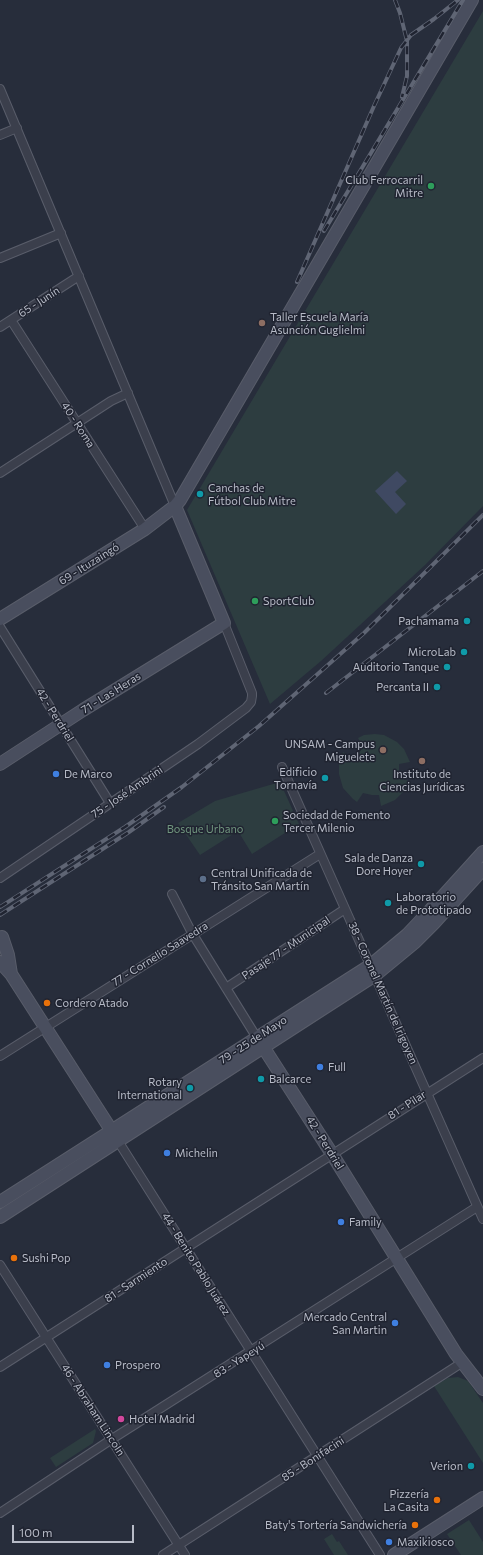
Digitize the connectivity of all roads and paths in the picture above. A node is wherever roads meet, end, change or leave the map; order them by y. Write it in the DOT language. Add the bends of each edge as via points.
graph roads {
  1 [pos="472,0"];
  2 [pos="0,90"];
  3 [pos="17,128"];
  4 [pos="0,135"];
  5 [pos="60,233"];
  6 [pos="0,258"];
  7 [pos="79,276"];
  8 [pos="11,320"];
  9 [pos="0,327"];
  10 [pos="128,393"];
  11 [pos="77,424"];
  12 [pos="0,473"];
  13 [pos="175,506"];
  14 [pos="145,529"];
  15 [pos="0,619"];
  16 [pos="224,623"];
  17 [pos="0,627"];
  18 [pos="61,725"];
  19 [pos="0,764"];
  20 [pos="282,767"];
  21 [pos="110,803"];
  22 [pos="483,852"];
  23 [pos="320,854"];
  24 [pos="483,869"];
  25 [pos="0,878"];
  26 [pos="172,894"];
  27 [pos="345,909"];
  28 [pos="192,933"];
  29 [pos="2,937"];
  30 [pos="0,962"];
  31 [pos="373,970"];
  32 [pos="11,974"];
  33 [pos="226,988"];
  34 [pos="44,1027"];
  35 [pos="260,1042"];
  36 [pos="0,1056"];
  37 [pos="483,1058"];
  38 [pos="426,1093"];
  39 [pos="111,1130"];
  40 [pos="118,1141"];
  41 [pos="332,1154"];
  42 [pos="0,1202"];
  43 [pos="478,1207"];
  44 [pos="0,1217"];
  45 [pos="483,1219"];
  46 [pos="186,1248"];
  47 [pos="398,1259"];
  48 [pos="0,1265"];
  49 [pos="46,1337"];
  50 [pos="251,1352"];
  51 [pos="463,1362"];
  52 [pos="0,1367"];
  53 [pos="483,1389"];
  54 [pos="112,1439"];
  55 [pos="318,1456"];
  56 [pos="483,1498"];
  57 [pos="0,1513"];
  58 [pos="179,1545"];
  59 [pos="163,1555"];
  60 [pos="185,1555"];
  61 [pos="380,1555"];
  62 [pos="394,1555"];
  1 -- 13 [label="street, 69 - Ituzaingó"];
  2 -- 3 [label="street"];
  3 -- 4 [label="street"];
  3 -- 5 [label="street"];
  5 -- 6 [label="street"];
  5 -- 7 [label="street"];
  7 -- 8 [label="street, 65 - Junín"];
  7 -- 10 [label="street"];
  8 -- 9 [label="street, 65 - Junín"];
  8 -- 11 [label="street, 40 - Roma"];
  10 -- 11 [label="street"];
  10 -- 13 [label="street"];
  11 -- 12 [label="street"];
  11 -- 14 [label="street, 40 - Roma"];
  13 -- 14 [label="street, 69 - Ituzaingó"];
  13 -- 16 [label="street"];
  14 -- 15 [label="street, 69 - Ituzaingó"];
  16 -- 18 [label="street, 71 - Las Heras"];
  16 -- 21 [label="street, 75 - José Ambrini" via="252,692 250,702 246,708 198,744"];
  17 -- 18 [label="street, 42 - Perdriel"];
  18 -- 19 [label="street, 71 - Las Heras"];
  18 -- 21 [label="street, 42 - Perdriel"];
  20 -- 23 [label="street, 38 - Coronel Martín de Irigoyen"];
  21 -- 25 [label="street, 75 - José Ambrini"];
  22 -- 31 [label="street, 79 - 25 de Mayo"];
  23 -- 27 [label="street, 38 - Coronel Martín de Irigoyen"];
  23 -- 28 [label="street, 77 - Cornelio Saavedra"];
  24 -- 31 [label="street, 79 - 25 de Mayo" via="415,942"];
  26 -- 28 [label="street, 42 - Perdriel"];
  27 -- 31 [label="street, 38 - Coronel Martín de Irigoyen"];
  27 -- 33 [label="street, Pasaje 77 - Municipal"];
  28 -- 33 [label="street, 42 - Perdriel"];
  28 -- 34 [label="street, 77 - Cornelio Saavedra"];
  29 -- 32 [label="street, 44 - Benito Pablo Juárez"];
  30 -- 32 [label="street, 44 - Benito Pablo Juárez"];
  31 -- 35 [label="street, 79 - 25 de Mayo"];
  31 -- 38 [label="street, 38 - Coronel Martín de Irigoyen"];
  32 -- 34 [label="street, 44 - Benito Pablo Juárez"];
  33 -- 35 [label="street, 42 - Perdriel"];
  34 -- 36 [label="street, 77 - Cornelio Saavedra"];
  34 -- 39 [label="street, 44 - Benito Pablo Juárez"];
  35 -- 39 [label="street, 79 - 25 de Mayo"];
  35 -- 40 [label="street, 79 - 25 de Mayo"];
  35 -- 41 [label="street, 42 - Perdriel"];
  37 -- 38 [label="street, 81 - Pilar"];
  38 -- 41 [label="street, 81 - Pilar"];
  38 -- 43 [label="street, 38 - Coronel Martín de Irigoyen"];
  39 -- 40 [label="street, 44 - Benito Pablo Juárez"];
  39 -- 42 [label="street, 79 - 25 de Mayo"];
  40 -- 44 [label="street, 79 - 25 de Mayo"];
  40 -- 46 [label="street, 44 - Benito Pablo Juárez"];
  41 -- 46 [label="street, 81 - Sarmiento"];
  41 -- 47 [label="street, 42 - Perdriel"];
  43 -- 45 [label="street, 38 - Coronel Martín de Irigoyen"];
  43 -- 47 [label="street, 83 - Yapeyú"];
  46 -- 49 [label="street, 81 - Sarmiento"];
  46 -- 50 [label="street, 44 - Benito Pablo Juárez"];
  47 -- 50 [label="street, 83 - Yapeyú"];
  47 -- 51 [label="street, 42 - Perdriel"];
  48 -- 49 [label="street, 46 - Abraham Lincoln"];
  49 -- 52 [label="street, 81 - Sarmiento"];
  49 -- 54 [label="street, 46 - Abraham Lincoln"];
  50 -- 54 [label="street, 83 - Yapeyú"];
  50 -- 55 [label="street, 44 - Benito Pablo Juárez"];
  51 -- 53 [label="street, 42 - Perdriel"];
  51 -- 55 [label="street, 85 - Bonifacini"];
  54 -- 57 [label="street, 83 - Yapeyú"];
  54 -- 58 [label="street, 46 - Abraham Lincoln"];
  55 -- 58 [label="street, 85 - Bonifacini"];
  55 -- 61 [label="street, 44 - Benito Pablo Juárez"];
  56 -- 62 [label="street"];
  58 -- 59 [label="street, 85 - Bonifacini"];
  58 -- 60 [label="street, 46 - Abraham Lincoln"];
}
